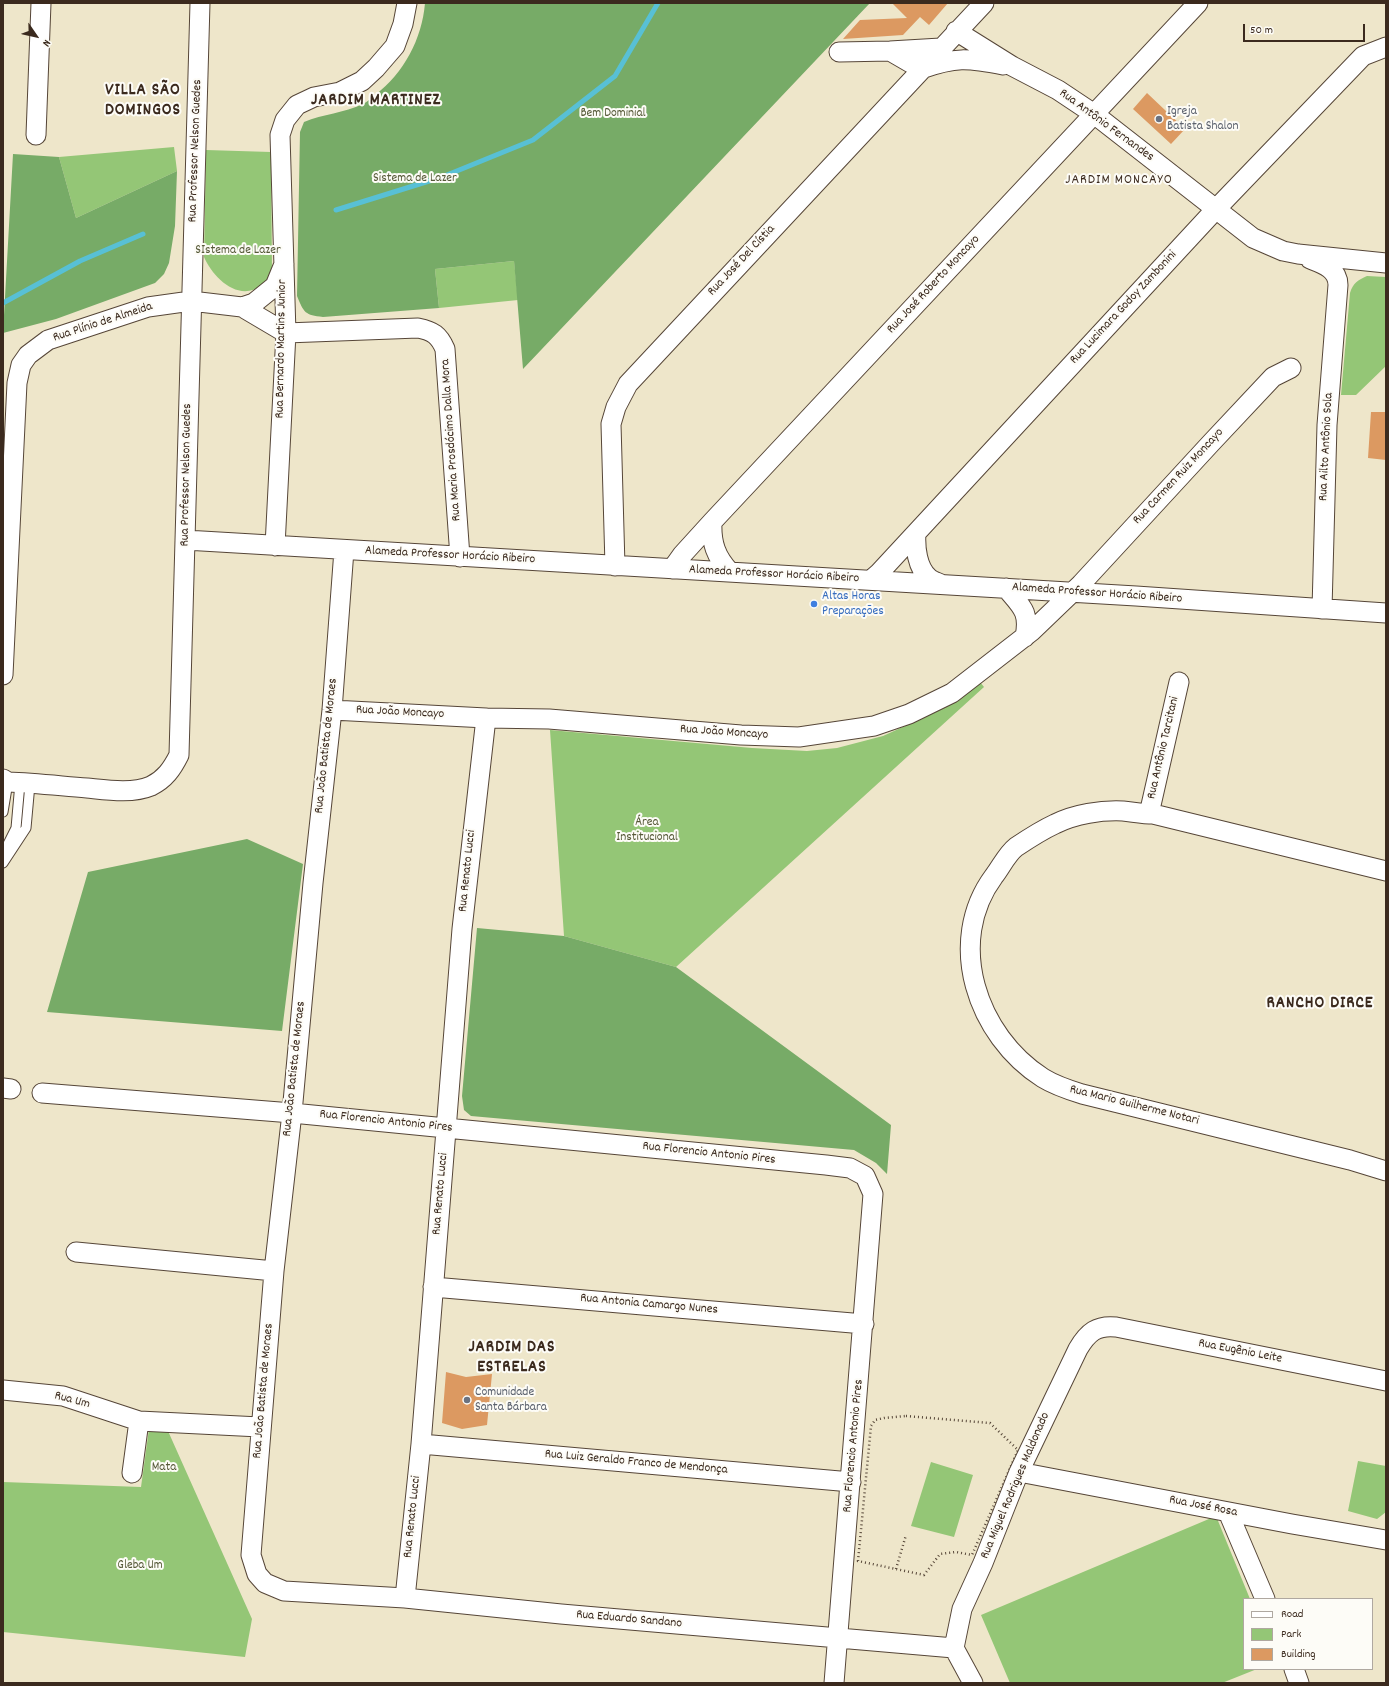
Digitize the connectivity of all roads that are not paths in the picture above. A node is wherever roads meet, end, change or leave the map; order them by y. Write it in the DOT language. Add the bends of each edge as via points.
graph roads {
  1 [pos="40,3"];
  2 [pos="200,3"];
  3 [pos="407,3"];
  4 [pos="984,3"];
  5 [pos="1198,3"];
  6 [pos="956,31"];
  7 [pos="1386,47"];
  8 [pos="941,48"];
  9 [pos="890,51"];
  10 [pos="839,52"];
  11 [pos="1012,66"];
  12 [pos="921,69"];
  13 [pos="903,89"];
  14 [pos="1094,114"];
  15 [pos="36,135"];
  16 [pos="1216,209"];
  17 [pos="1298,254"];
  18 [pos="1384,263"];
  19 [pos="284,264"];
  20 [pos="1338,285"];
  21 [pos="191,302"];
  22 [pos="242,307"];
  23 [pos="286,334"];
  24 [pos="1291,368"];
  25 [pos="712,522"];
  26 [pos="916,533"];
  27 [pos="185,540"];
  28 [pos="275,546"];
  29 [pos="344,550"];
  30 [pos="460,557"];
  31 [pos="615,566"];
  32 [pos="672,569"];
  33 [pos="730,572"];
  34 [pos="870,580"];
  35 [pos="940,584"];
  36 [pos="1006,588"];
  37 [pos="1072,592"];
  38 [pos="1322,609"];
  39 [pos="1386,613"];
  40 [pos="1025,637"];
  41 [pos="3,675"];
  42 [pos="1179,682"];
  43 [pos="332,710"];
  44 [pos="486,718"];
  45 [pos="15,782"];
  46 [pos="3,812"];
  47 [pos="1149,814"];
  48 [pos="3,854"];
  49 [pos="3,863"];
  50 [pos="1386,871"];
  51 [pos="42,1093"];
  52 [pos="292,1113"];
  53 [pos="446,1128"];
  54 [pos="1350,1160"];
  55 [pos="1386,1164"];
  56 [pos="1386,1171"];
  57 [pos="76,1252"];
  58 [pos="274,1271"];
  59 [pos="433,1287"];
  60 [pos="864,1324"];
  61 [pos="1094,1330"];
  62 [pos="1386,1381"];
  63 [pos="3,1390"];
  64 [pos="139,1421"];
  65 [pos="260,1427"];
  66 [pos="421,1444"];
  67 [pos="1019,1472"];
  68 [pos="132,1473"];
  69 [pos="851,1482"];
  70 [pos="1228,1512"];
  71 [pos="1386,1540"];
  72 [pos="265,1583"];
  73 [pos="405,1598"];
  74 [pos="1265,1598"];
  75 [pos="838,1639"];
  76 [pos="954,1648"];
  77 [pos="1294,1670"];
  78 [pos="834,1683"];
  79 [pos="973,1683"];
  80 [pos="1300,1683"];
  1 -- 15 [label="street"];
  2 -- 21 [label="street, Rua Professor Nelson Guedes"];
  3 -- 19 [label="street, Rua Bernardo Martins Junior" via="395,46 362,81 340,92 314,97 297,105 284,120 280,135"];
  4 -- 6 [label="street, Rua José Del Cístia"];
  5 -- 14 [label="street, Rua José Roberto Moncayo"];
  6 -- 8 [label="street, Rua José Del Cístia"];
  6 -- 11 [label="street, Rua Antônio Fernandes"];
  7 -- 16 [label="street, Rua Lucimara Godoy Zambonini" via="1363,56"];
  8 -- 9 [label="street"];
  8 -- 12 [label="street, Rua José Del Cístia"];
  9 -- 10 [label="street"];
  9 -- 12 [label="street"];
  9 -- 13 [label="street" via="902,70"];
  11 -- 12 [label="street, Rua Antônio Fernandes" via="974,59 958,59"];
  11 -- 14 [label="street, Rua Antônio Fernandes" via="1058,90"];
  12 -- 13 [label="street, Rua José Del Cístia"];
  13 -- 31 [label="street, Rua José Del Cístia" via="628,384 616,407 611,424"];
  14 -- 16 [label="street, Rua Antônio Fernandes"];
  14 -- 25 [label="street, Rua José Roberto Moncayo"];
  16 -- 17 [label="street, Rua Antônio Fernandes" via="1253,238 1282,251"];
  16 -- 26 [label="street, Rua Lucimara Godoy Zambonini"];
  17 -- 18 [label="street, Rua Antônio Fernandes"];
  17 -- 20 [label="street, Rua Antônio Fernandes" via="1325,265 1334,272"];
  18 -- 20 [label="street, Rua Antônio Fernandes" via="1365,265 1350,272"];
  19 -- 22 [label="street" via="275,286 254,303"];
  19 -- 23 [label="street, Rua Bernardo Martins Junior"];
  20 -- 38 [label="street, Rua Ailto Antônio Sola" via="1327,425"];
  21 -- 22 [label="street, Rua Plínio de Almeida"];
  21 -- 27 [label="street, Rua Professor Nelson Guedes"];
  21 -- 41 [label="street, Rua Plínio de Almeida" via="148,307 48,340 28,355 21,364 17,383"];
  22 -- 23 [label="street, Rua Plínio de Almeida"];
  23 -- 28 [label="street, Rua Bernardo Martins Junior"];
  23 -- 30 [label="street, Rua Maria Prosdócimo Dalla Mora" via="418,328 430,330 440,338 445,349"];
  24 -- 37 [label="street, Rua Carmen Ruiz Moncayo" via="1274,377"];
  25 -- 32 [label="street, Rua José Roberto Moncayo"];
  25 -- 33 [label="street" via="714,548 720,561"];
  26 -- 34 [label="street, Rua Lucimara Godoy Zambonini"];
  26 -- 35 [label="street" via="915,545 923,570 929,578"];
  27 -- 28 [label="street, Alameda Professor Horácio Ribeiro"];
  27 -- 45 [label="street, Rua Professor Nelson Guedes" via="180,745 179,756 171,771 150,786 136,790"];
  28 -- 29 [label="street, Alameda Professor Horácio Ribeiro"];
  29 -- 30 [label="street, Alameda Professor Horácio Ribeiro"];
  29 -- 43 [label="street, Rua João Batista de Moraes"];
  30 -- 31 [label="street, Alameda Professor Horácio Ribeiro"];
  31 -- 32 [label="street, Alameda Professor Horácio Ribeiro"];
  32 -- 33 [label="street, Alameda Professor Horácio Ribeiro"];
  33 -- 34 [label="street, Alameda Professor Horácio Ribeiro"];
  34 -- 35 [label="street, Alameda Professor Horácio Ribeiro"];
  35 -- 36 [label="street, Alameda Professor Horácio Ribeiro"];
  36 -- 37 [label="street, Alameda Professor Horácio Ribeiro"];
  36 -- 40 [label="street" via="1025,613 1028,623"];
  37 -- 38 [label="street, Alameda Professor Horácio Ribeiro"];
  37 -- 40 [label="street, Rua João Moncayo"];
  38 -- 39 [label="street, Alameda Professor Horácio Ribeiro"];
  40 -- 44 [label="street, Rua João Moncayo" via="952,693 909,714 874,726 792,736 741,735 549,719"];
  42 -- 47 [label="street, Rua Antônio Tarcitani"];
  43 -- 44 [label="street, Rua João Moncayo"];
  43 -- 52 [label="street, Rua João Batista de Moraes"];
  44 -- 53 [label="street, Rua Renato Lucci" via="462,929"];
  45 -- 46 [label="lane"];
  45 -- 48 [label="lane" via="16,828"];
  45 -- 49 [label="lane" via="26,828"];
  47 -- 50 [label="street, Rua Mario Guilherme Notari"];
  47 -- 54 [label="street, Rua Mario Guilherme Notari" via="1122,811 1092,812 1056,823 1015,848 986,888 972,921 970,950 974,986 994,1030 1019,1058 1042,1078 1059,1087"];
  51 -- 52 [label="street, Rua Florencio Antonio Pires"];
  52 -- 53 [label="street, Rua Florencio Antonio Pires"];
  52 -- 58 [label="street, Rua João Batista de Moraes"];
  53 -- 59 [label="street, Rua Renato Lucci"];
  53 -- 60 [label="street, Rua Florencio Antonio Pires" via="850,1168 865,1176 874,1194"];
  54 -- 55 [label="street, Rua Mario Guilherme Notari"];
  54 -- 56 [label="street, Rua Mario Guilherme Notari"];
  57 -- 58 [label="street"];
  58 -- 65 [label="street, Rua João Batista de Moraes"];
  59 -- 60 [label="street, Rua Antonia Camargo Nunes"];
  59 -- 66 [label="street, Rua Renato Lucci"];
  60 -- 69 [label="street, Rua Florencio Antonio Pires"];
  61 -- 62 [label="street, Rua Eugênio Leite" via="1105,1326 1116,1327"];
  61 -- 67 [label="street, Rua Miguel Rodrigues Maldonado" via="1084,1338 1078,1349"];
  63 -- 64 [label="street, Rua Um" via="63,1396"];
  64 -- 65 [label="street, Rua Um"];
  64 -- 68 [label="street"];
  65 -- 72 [label="street, Rua João Batista de Moraes" via="251,1555 257,1574"];
  66 -- 69 [label="street, Rua Luiz Geraldo Franco de Mendonça"];
  66 -- 73 [label="street, Rua Renato Lucci"];
  67 -- 70 [label="street, Rua José Rosa"];
  67 -- 76 [label="street, Rua Miguel Rodrigues Maldonado" via="962,1609"];
  69 -- 75 [label="street, Rua Florencio Antonio Pires"];
  70 -- 71 [label="street, Rua José Rosa"];
  70 -- 74 [label="street"];
  72 -- 73 [label="street, Rua Eduardo Sandano" via="284,1590"];
  73 -- 75 [label="street, Rua Eduardo Sandano"];
  75 -- 76 [label="street, Rua Eduardo Sandano"];
  75 -- 78 [label="street, Rua Florencio Antonio Pires"];
  76 -- 79 [label="street"];
  77 -- 80 [label="street"];
}
